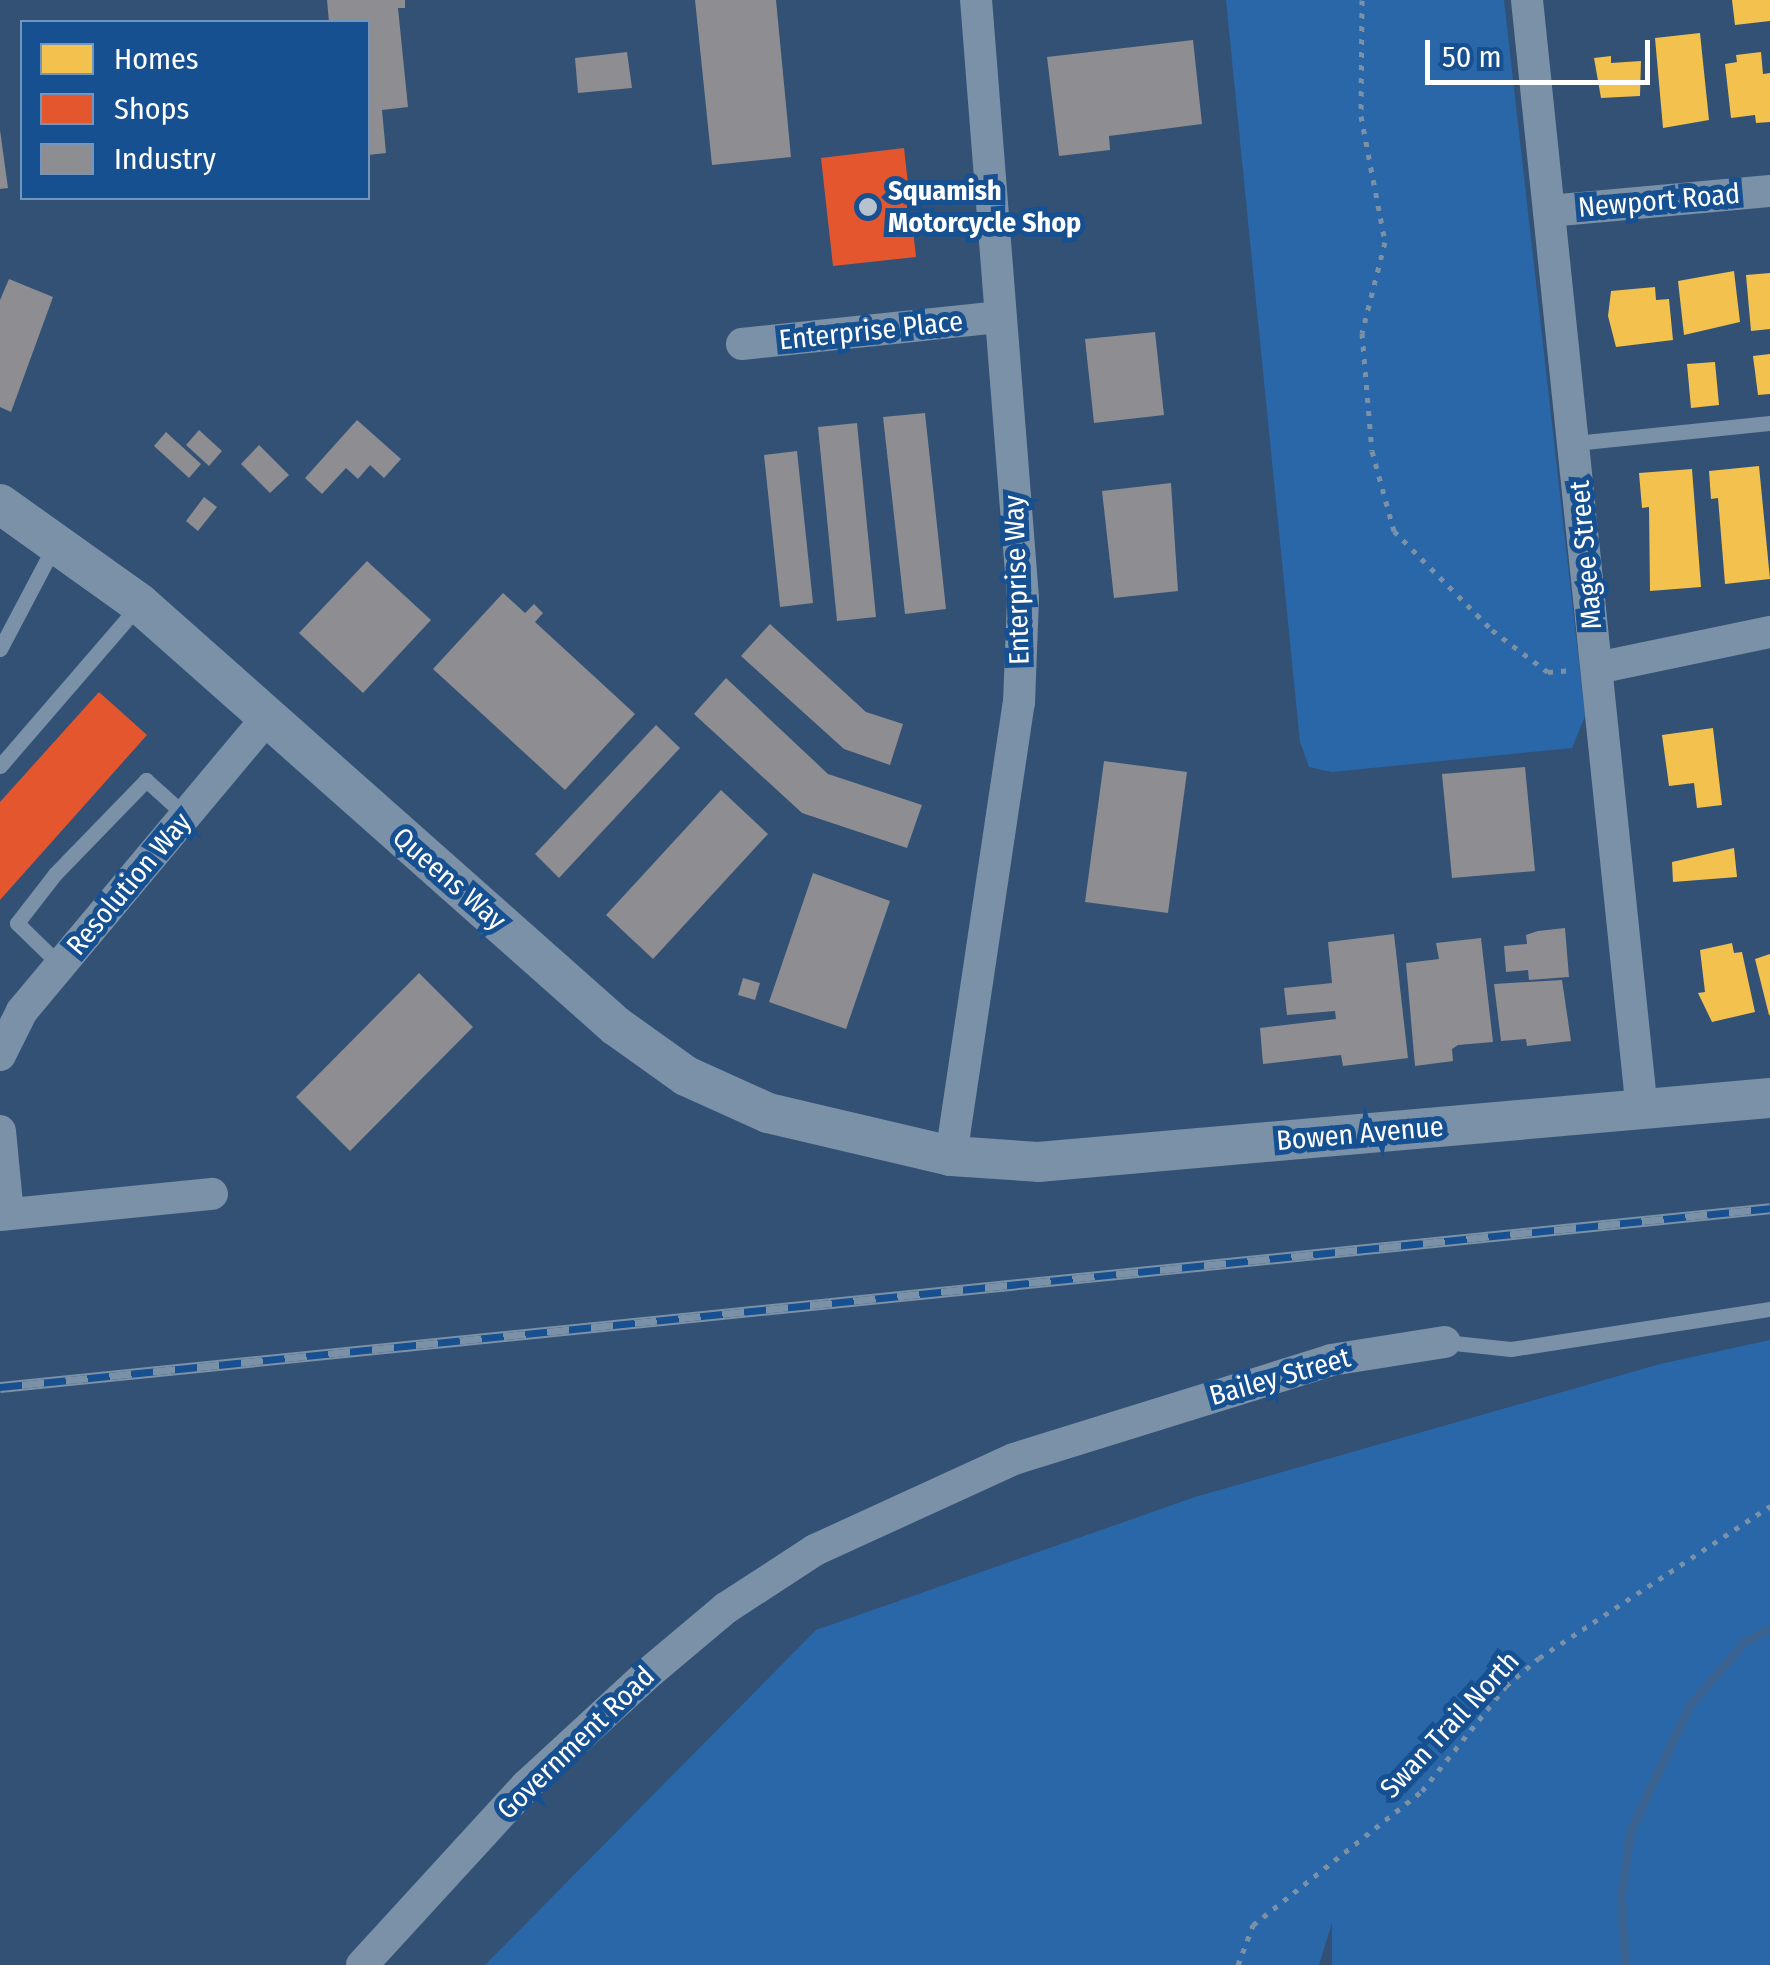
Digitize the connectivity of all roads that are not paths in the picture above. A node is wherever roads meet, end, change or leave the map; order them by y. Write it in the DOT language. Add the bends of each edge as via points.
graph roads {
  1 [pos="976,0"];
  2 [pos="1527,0"];
  3 [pos="1770,192"];
  4 [pos="1548,211"];
  5 [pos="1001,318"];
  6 [pos="742,344"];
  7 [pos="1770,423"];
  8 [pos="1575,443"];
  9 [pos="0,504"];
  10 [pos="58,540"];
  11 [pos="140,604"];
  12 [pos="1770,632"];
  13 [pos="0,648"];
  14 [pos="1596,668"];
  15 [pos="268,718"];
  16 [pos="0,766"];
  17 [pos="186,816"];
  18 [pos="60,965"];
  19 [pos="0,1054"];
  20 [pos="1770,1098"];
  21 [pos="1642,1110"];
  22 [pos="0,1131"];
  23 [pos="951,1156"];
  24 [pos="212,1194"];
  25 [pos="4,1214"];
  26 [pos="1770,1309"];
  27 [pos="1445,1342"];
  28 [pos="814,1550"];
  29 [pos="362,1965"];
  1 -- 5 [label="street, Enterprise Way"];
  2 -- 4 [label="street, Magee Street"];
  3 -- 4 [label="street, Newport Road"];
  4 -- 8 [label="street, Magee Street"];
  5 -- 6 [label="street, Enterprise Place"];
  5 -- 23 [label="street, Enterprise Way" via="1023,598 1019,703"];
  7 -- 8 [label="lane"];
  8 -- 14 [label="street, Magee Street"];
  9 -- 10 [label="street, Queens Way"];
  10 -- 11 [label="street, Queens Way"];
  10 -- 13 [label="lane"];
  11 -- 15 [label="street, Queens Way"];
  11 -- 16 [label="lane"];
  12 -- 14 [label="street"];
  14 -- 21 [label="street, Magee Street"];
  15 -- 17 [label="street, Resolution Way"];
  15 -- 23 [label="street, Queens Way" via="616,1026 686,1076 768,1113"];
  17 -- 18 [label="street, Resolution Way"];
  17 -- 18 [label="lane" via="146,780 56,874 17,923"];
  18 -- 19 [label="street, Resolution Way" via="22,1011"];
  20 -- 21 [label="street, Bowen Avenue"];
  21 -- 23 [label="street, Bowen Avenue" via="1038,1162"];
  22 -- 25 [label="street"];
  24 -- 25 [label="street"];
  26 -- 27 [label="lane, Bailey Street" via="1511,1349"];
  27 -- 28 [label="street, Bailey Street" via="1331,1360 1014,1459"];
  28 -- 29 [label="street, Government Road" via="726,1608 645,1676 526,1786"];
}
